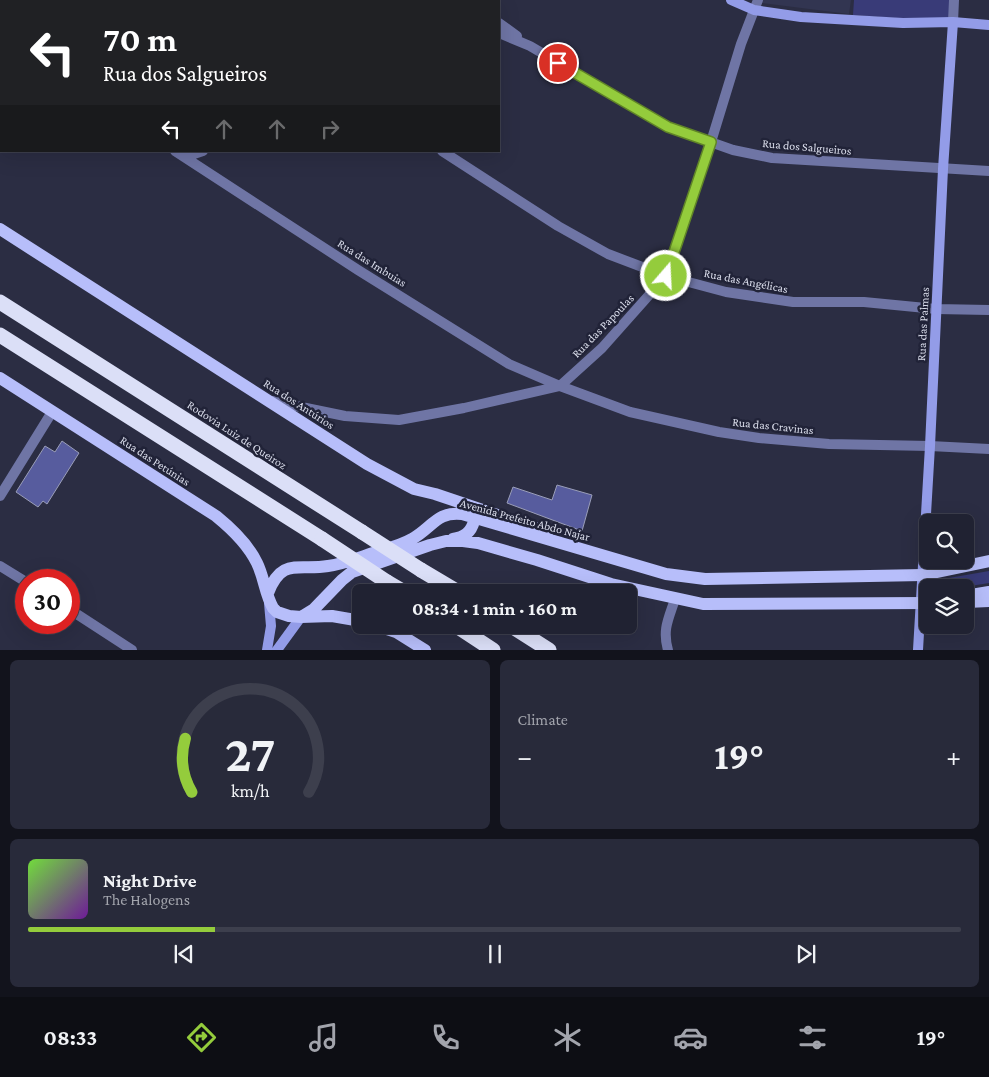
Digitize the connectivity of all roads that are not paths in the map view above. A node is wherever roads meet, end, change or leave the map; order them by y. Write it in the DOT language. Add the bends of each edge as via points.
graph roads {
  1 [pos="731,0"];
  2 [pos="954,0"];
  3 [pos="756,5"];
  4 [pos="953,22"];
  5 [pos="500,23"];
  6 [pos="989,25"];
  7 [pos="500,33"];
  8 [pos="530,46"];
  9 [pos="711,142"];
  10 [pos="176,152"];
  11 [pos="200,152"];
  12 [pos="444,152"];
  13 [pos="185,158"];
  14 [pos="944,169"];
  15 [pos="989,171"];
  16 [pos="0,228"];
  17 [pos="666,276"];
  18 [pos="0,302"];
  19 [pos="936,308"];
  20 [pos="989,310"];
  21 [pos="0,335"];
  22 [pos="0,378"];
  23 [pos="560,386"];
  24 [pos="269,401"];
  25 [pos="52,412"];
  26 [pos="930,446"];
  27 [pos="989,449"];
  28 [pos="0,496"];
  29 [pos="454,501"];
  30 [pos="472,517"];
  31 [pos="446,541"];
  32 [pos="606,557"];
  33 [pos="989,561"];
  34 [pos="0,566"];
  35 [pos="15,575"];
  36 [pos="923,575"];
  37 [pos="923,579"];
  38 [pos="390,584"];
  39 [pos="445,584"];
  40 [pos="989,592"];
  41 [pos="974,594"];
  42 [pos="269,597"];
  43 [pos="675,599"];
  44 [pos="974,602"];
  45 [pos="989,602"];
  46 [pos="919,604"];
  47 [pos="80,616"];
  48 [pos="301,617"];
  49 [pos="352,619"];
  50 [pos="399,634"];
  51 [pos="469,634"];
  52 [pos="524,634"];
  53 [pos="920,634"];
  54 [pos="132,650"];
  55 [pos="267,650"];
  56 [pos="277,650"];
  57 [pos="425,650"];
  58 [pos="493,650"];
  59 [pos="549,650"];
  60 [pos="668,650"];
  61 [pos="918,650"];
  1 -- 3 [label="main road"];
  2 -- 4 [label="street, Rua das Palmas"];
  3 -- 4 [label="main road" via="801,18"];
  3 -- 9 [label="street, Rua das Papoulas"];
  4 -- 6 [label="main road"];
  4 -- 14 [label="main road, Rua das Palmas"];
  5 -- 8 [label="street, Rua dos Salgueiros"];
  7 -- 8 [label="street, Rua dos Salgueiros"];
  8 -- 9 [label="street, Rua dos Salgueiros" via="668,127"];
  9 -- 14 [label="street, Rua dos Salgueiros" via="772,158"];
  9 -- 17 [label="street, Rua das Papoulas"];
  10 -- 13 [label="street, Rua das Imbuias"];
  11 -- 13 [label="street"];
  12 -- 17 [label="street, Rua das Angélicas" via="558,226 608,254"];
  13 -- 23 [label="street, Rua das Imbuias" via="509,364"];
  14 -- 15 [label="street, Rua dos Salgueiros"];
  14 -- 19 [label="main road, Rua das Palmas"];
  16 -- 24 [label="main road, Rua dos Antúrios"];
  17 -- 19 [label="street, Rua das Angélicas" via="726,292 792,302 864,302"];
  17 -- 23 [label="street, Rua das Papoulas" via="602,348"];
  18 -- 39 [label="highway, Rodovia Luiz de Queiroz, bridge"];
  19 -- 20 [label="street, Rua das Angélicas"];
  19 -- 26 [label="main road, Rua das Palmas"];
  21 -- 38 [label="highway, bridge"];
  22 -- 25 [label="main road, Rua das Petúnias"];
  23 -- 24 [label="street, Rua das Papoulas" via="399,420 345,416"];
  23 -- 26 [label="street, Rua das Cravinas" via="630,412 719,432 829,444"];
  24 -- 29 [label="main road, Rua dos Antúrios" via="398,481"];
  25 -- 28 [label="street"];
  25 -- 42 [label="main road, Rua das Petúnias" via="216,516 234,531 248,547"];
  26 -- 27 [label="street, Rua das Cravinas"];
  26 -- 36 [label="main road, Rua das Palmas"];
  29 -- 30 [label="main road"];
  29 -- 32 [label="main road, Rua dos Antúrios" via="574,540"];
  30 -- 31 [label="main road" via="473,527 469,533"];
  30 -- 32 [label="main road, Avenida Prefeito Abdo Najar"];
  30 -- 42 [label="main road, Avenida Prefeito Abdo Najar" via="450,514 438,518 423,532 402,544 336,565 290,568 273,580"];
  31 -- 43 [label="main road" via="478,543 611,584"];
  31 -- 48 [label="main road" via="352,572 314,609"];
  32 -- 36 [label="main road, Avenida Prefeito Abdo Najar" via="666,574 705,579"];
  33 -- 36 [label="main road, Avenida Prefeito Abdo Najar"];
  34 -- 35 [label="street"];
  36 -- 37 [label="main road, Rua das Palmas"];
  40 -- 41 [label="main road"];
  42 -- 48 [label="main road" via="277,612"];
  42 -- 55 [label="main road" via="272,626"];
  43 -- 46 [label="main road" via="703,604"];
  43 -- 60 [label="street" via="664,637"];
  44 -- 45 [label="main road"];
  47 -- 54 [label="street"];
  48 -- 49 [label="main road"];
  48 -- 56 [label="main road"];
  50 -- 57 [label="main road"];
  51 -- 58 [label="highway"];
  52 -- 59 [label="highway"];
  53 -- 61 [label="main road, Rua das Palmas"];
}
